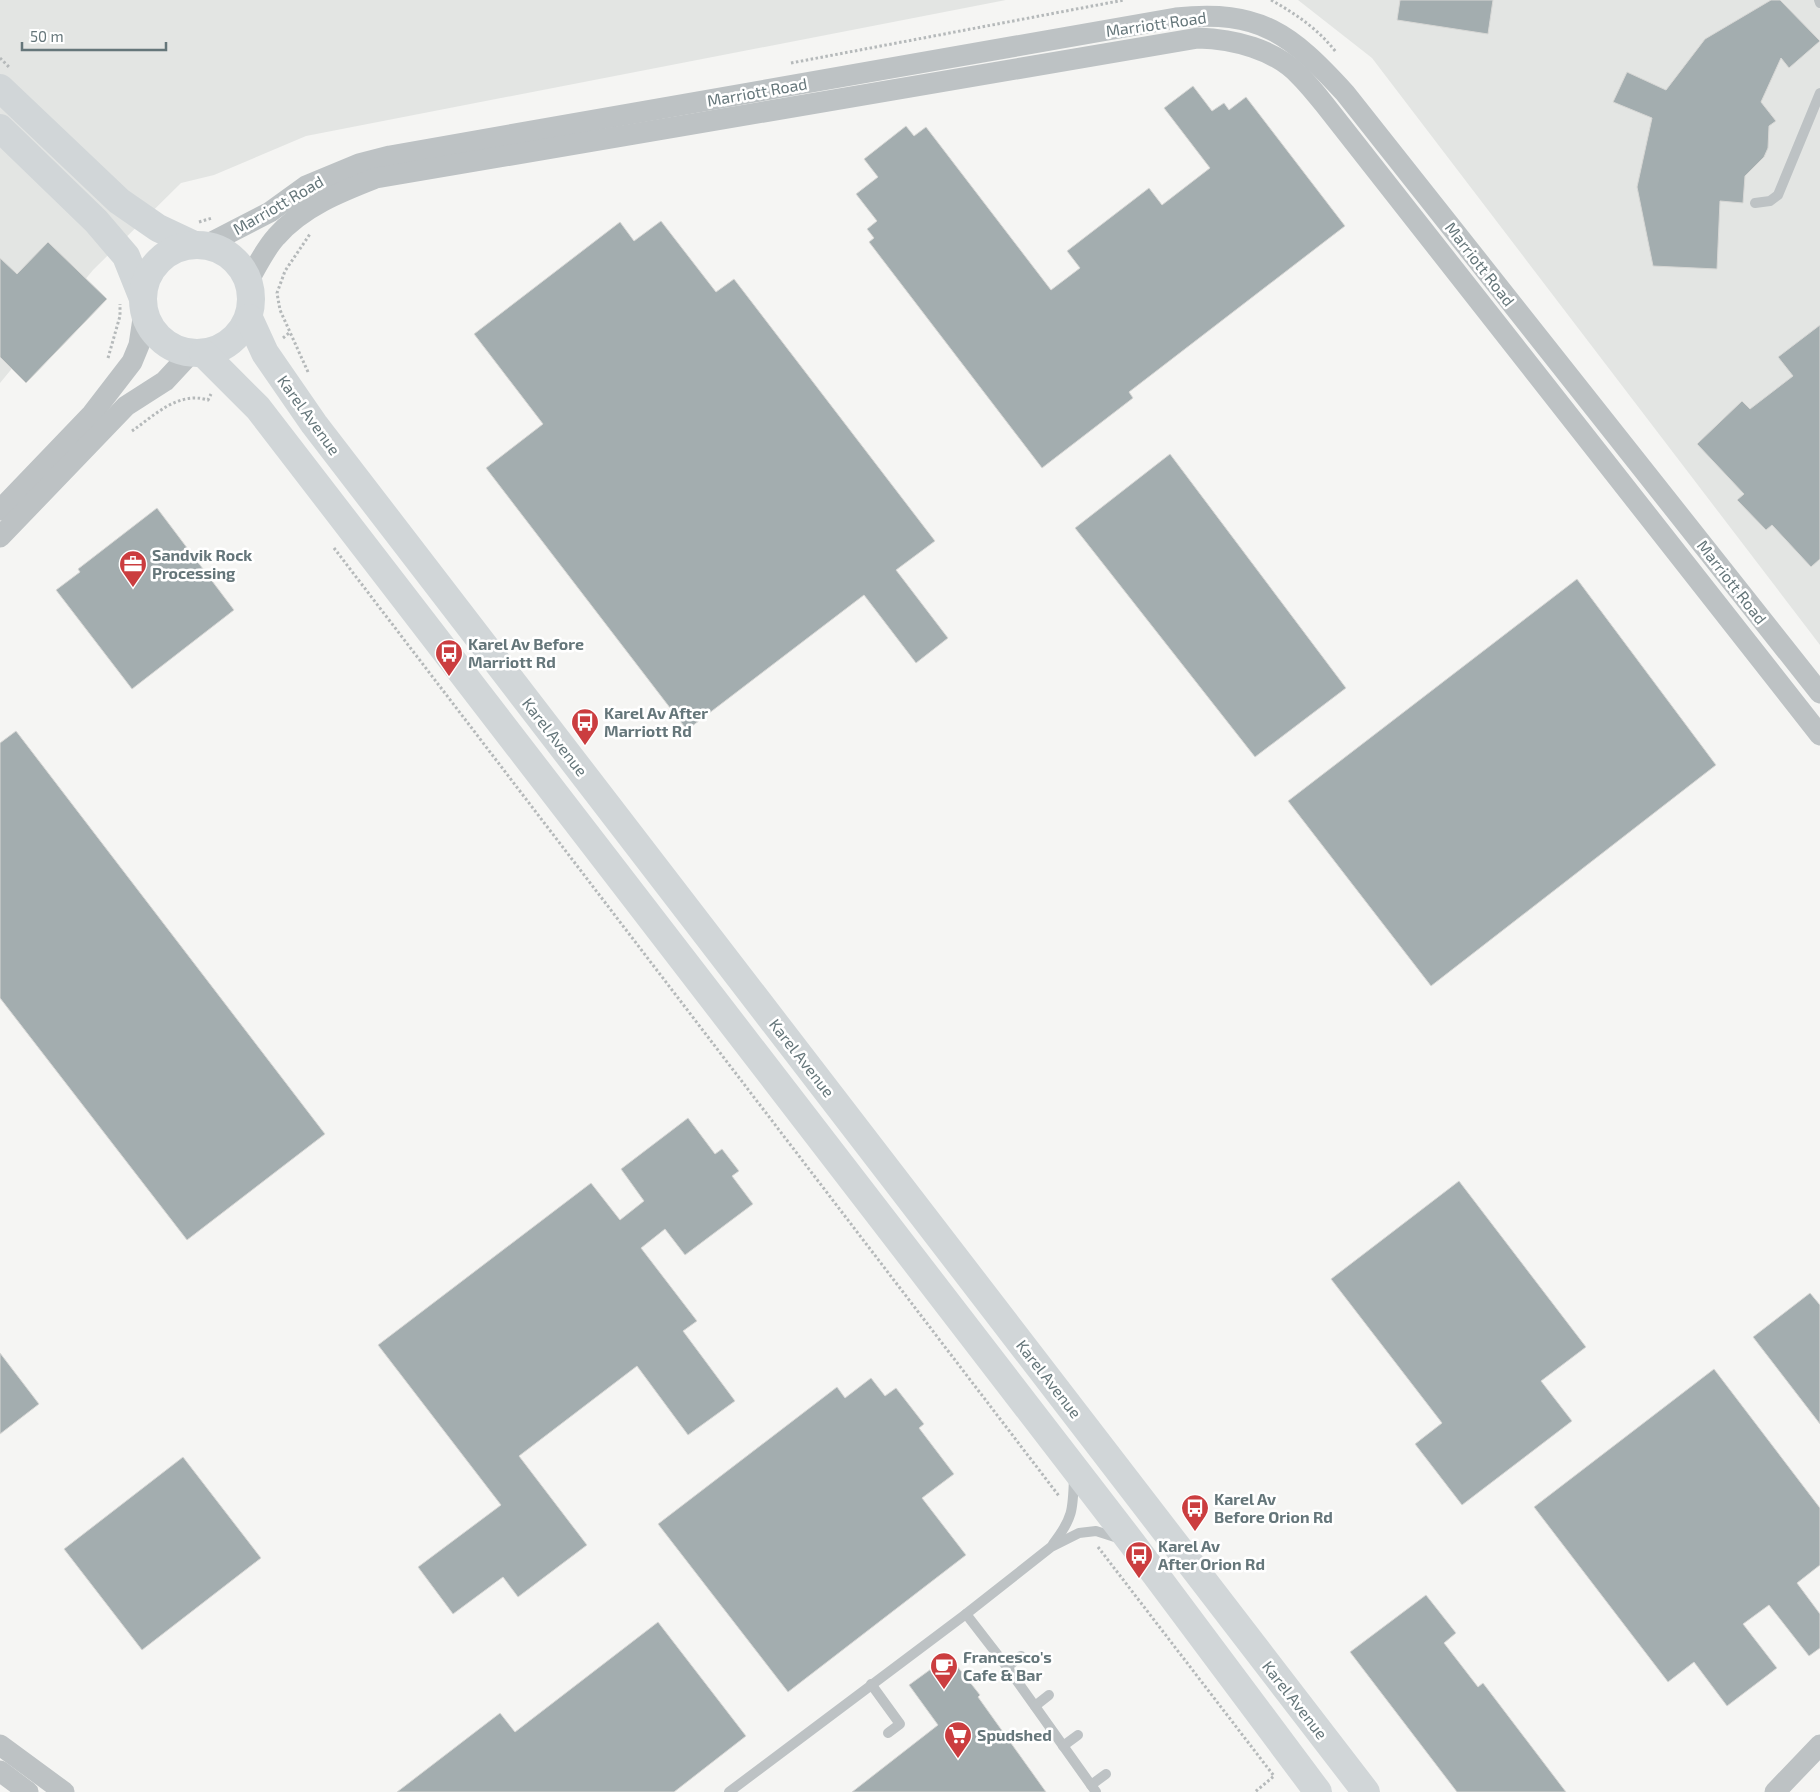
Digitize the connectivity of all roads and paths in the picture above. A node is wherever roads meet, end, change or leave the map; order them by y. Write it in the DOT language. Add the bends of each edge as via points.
graph roads {
  1 [pos="0,88"];
  2 [pos="1820,93"];
  3 [pos="0,128"];
  4 [pos="1756,203"];
  5 [pos="213,218"];
  6 [pos="197,237"];
  7 [pos="285,271"];
  8 [pos="248,280"];
  9 [pos="135,303"];
  10 [pos="249,318"];
  11 [pos="113,342"];
  12 [pos="197,353"];
  13 [pos="307,370"];
  14 [pos="212,393"];
  15 [pos="130,432"];
  16 [pos="0,510"];
  17 [pos="0,537"];
  18 [pos="329,542"];
  19 [pos="1820,694"];
  20 [pos="1820,735"];
  21 [pos="1074,1468"];
  22 [pos="1072,1512"];
  23 [pos="1087,1532"];
  24 [pos="1132,1543"];
  25 [pos="1051,1547"];
  26 [pos="966,1614"];
  27 [pos="1021,1656"];
  28 [pos="1007,1667"];
  29 [pos="1277,1676"];
  30 [pos="871,1684"];
  31 [pos="1049,1695"];
  32 [pos="1035,1706"];
  33 [pos="888,1733"];
  34 [pos="1078,1734"];
  35 [pos="0,1745"];
  36 [pos="1820,1745"];
  37 [pos="1064,1746"];
  38 [pos="0,1771"];
  39 [pos="1106,1774"];
  40 [pos="1094,1788"];
  41 [pos="28,1792"];
  42 [pos="64,1792"];
  43 [pos="729,1792"];
  44 [pos="1255,1792"];
  45 [pos="1318,1792"];
  46 [pos="1323,1792"];
  47 [pos="1366,1792"];
  48 [pos="1775,1792"];
  1 -- 6 [label="main road, Karel Avenue" via="119,201 158,228"];
  2 -- 4 [label="lane" via="1778,195 1770,201"];
  3 -- 9 [label="main road, Karel Avenue" via="96,221 126,256"];
  5 -- 6 [label="path"];
  6 -- 8 [label="main road, Karel Avenue" via="232,257"];
  6 -- 9 [label="main road" via="163,256 153,266"];
  6 -- 19 [label="street, Marriott Road" via="270,212 306,186 359,164 390,156 1176,18 1218,16 1246,20 1272,28 1294,42 1345,93"];
  7 -- 13 [label="path" via="277,293 280,310"];
  8 -- 10 [label="main road, Karel Avenue" via="252,305"];
  8 -- 20 [label="street, Marriott Road" via="287,226 316,205 376,178 1198,38 1216,38 1244,45 1272,55 1300,75"];
  9 -- 11 [label="path" via="120,316"];
  9 -- 12 [label="main road, Karel Avenue" via="161,340 175,349"];
  9 -- 16 [label="street" via="139,345 132,362 92,414"];
  10 -- 12 [label="main road" via="231,342 218,350"];
  10 -- 29 [label="main road, Karel Avenue" via="265,353 314,424"];
  12 -- 17 [label="street" via="165,381 126,406"];
  12 -- 21 [label="main road, Karel Avenue" via="258,408"];
  14 -- 15 [label="path" via="208,400 198,397 174,402"];
  18 -- 22 [label="path"];
  21 -- 22 [label="lane"];
  21 -- 24 [label="main road, Karel Avenue"];
  22 -- 25 [label="lane" via="1068,1524"];
  23 -- 24 [label="lane" via="1096,1531"];
  23 -- 25 [label="lane"];
  23 -- 44 [label="path" via="1274,1776"];
  24 -- 45 [label="main road, Karel Avenue"];
  25 -- 26 [label="lane"];
  26 -- 28 [label="lane"];
  26 -- 30 [label="lane"];
  27 -- 28 [label="lane"];
  28 -- 32 [label="lane"];
  29 -- 46 [label="main road" via="1273,1690 1282,1713"];
  29 -- 47 [label="main road, Karel Avenue"];
  30 -- 33 [label="lane" via="900,1724"];
  30 -- 43 [label="lane"];
  31 -- 32 [label="lane"];
  32 -- 37 [label="lane"];
  34 -- 37 [label="lane"];
  35 -- 42 [label="street"];
  36 -- 48 [label="street"];
  37 -- 40 [label="lane"];
  38 -- 41 [label="street"];
  39 -- 40 [label="lane"];
}
